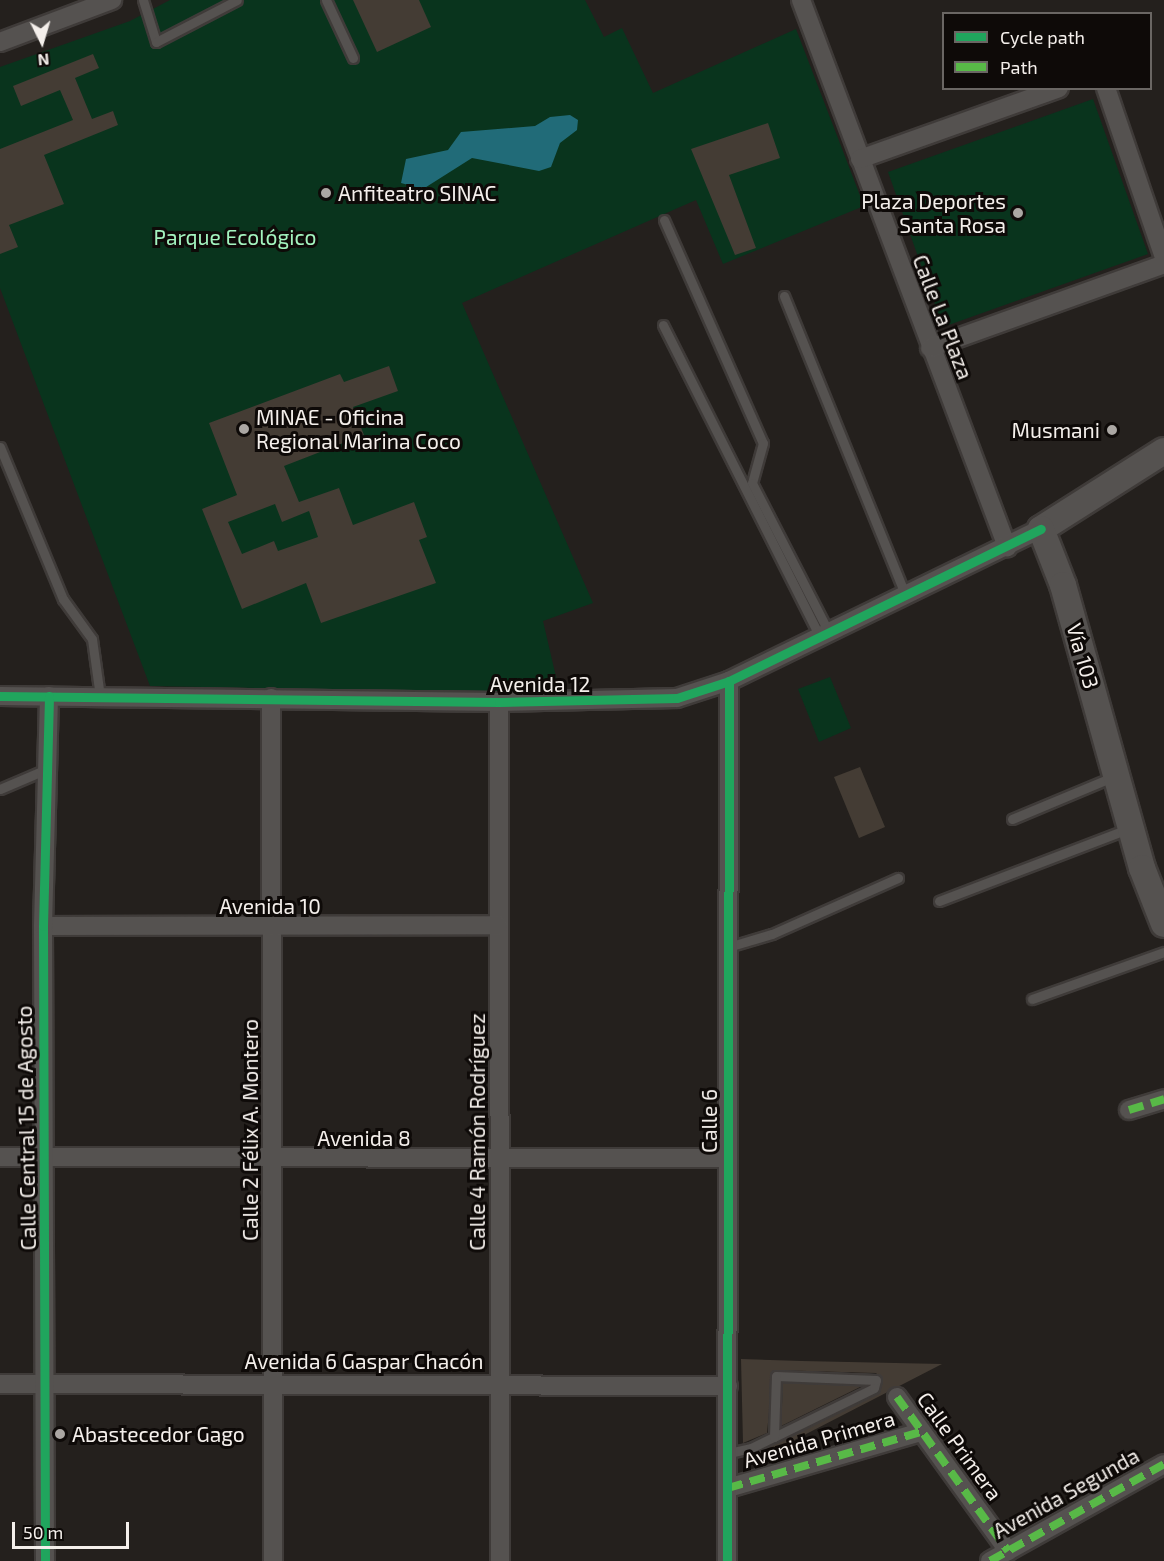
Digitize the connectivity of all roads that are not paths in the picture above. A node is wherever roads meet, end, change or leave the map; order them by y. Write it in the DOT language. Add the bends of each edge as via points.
graph roads {
  1 [pos="112,0"];
  2 [pos="143,0"];
  3 [pos="237,0"];
  4 [pos="326,0"];
  5 [pos="801,0"];
  6 [pos="0,42"];
  7 [pos="353,58"];
  8 [pos="1053,90"];
  9 [pos="1107,90"];
  10 [pos="860,159"];
  11 [pos="664,220"];
  12 [pos="1164,257"];
  13 [pos="1164,264"];
  14 [pos="784,296"];
  15 [pos="663,325"];
  16 [pos="930,348"];
  17 [pos="0,447"];
  18 [pos="1164,451"];
  19 [pos="1041,529"];
  20 [pos="1007,547"];
  21 [pos="906,596"];
  22 [pos="824,635"];
  23 [pos="729,681"];
  24 [pos="0,696"];
  25 [pos="49,696"];
  26 [pos="100,696"];
  27 [pos="271,698"];
  28 [pos="499,702"];
  29 [pos="47,769"];
  30 [pos="1116,776"];
  31 [pos="0,789"];
  32 [pos="1012,819"];
  33 [pos="1130,827"];
  34 [pos="898,878"];
  35 [pos="939,901"];
  36 [pos="1164,924"];
  37 [pos="498,925"];
  38 [pos="43,926"];
  39 [pos="271,929"];
  40 [pos="727,948"];
  41 [pos="1164,952"];
  42 [pos="1032,999"];
  43 [pos="1164,1099"];
  44 [pos="1129,1110"];
  45 [pos="0,1157"];
  46 [pos="46,1157"];
  47 [pos="727,1158"];
  48 [pos="273,1161"];
  49 [pos="500,1161"];
  50 [pos="501,1383"];
  51 [pos="0,1384"];
  52 [pos="46,1384"];
  53 [pos="274,1385"];
  54 [pos="728,1386"];
  55 [pos="897,1397"];
  56 [pos="921,1432"];
  57 [pos="774,1437"];
  58 [pos="729,1453"];
  59 [pos="1164,1464"];
  60 [pos="728,1488"];
  61 [pos="1008,1551"];
  62 [pos="45,1561"];
  63 [pos="273,1561"];
  64 [pos="500,1561"];
  65 [pos="727,1561"];
  66 [pos="990,1561"];
  1 -- 6 [label="street"];
  2 -- 3 [label="lane" via="156,42"];
  4 -- 7 [label="lane"];
  5 -- 10 [label="street, Calle La Plaza"];
  8 -- 10 [label="street"];
  9 -- 12 [label="street"];
  10 -- 16 [label="street, Calle La Plaza"];
  11 -- 22 [label="lane" via="763,443 752,483"];
  13 -- 16 [label="street"];
  14 -- 21 [label="lane"];
  15 -- 22 [label="lane"];
  16 -- 20 [label="street, Calle La Plaza"];
  17 -- 26 [label="lane" via="63,599 92,639"];
  18 -- 19 [label="main road"];
  19 -- 20 [label="street, Avenida 12"];
  19 -- 30 [label="main road, Vía 103" via="1063,585"];
  20 -- 21 [label="street, Avenida 12"];
  21 -- 22 [label="street, Avenida 12"];
  22 -- 23 [label="street, Avenida 12"];
  23 -- 28 [label="street, Avenida 12" via="677,698 640,702"];
  23 -- 40 [label="street, Calle 6"];
  24 -- 25 [label="street, Avenida 12"];
  25 -- 26 [label="street, Avenida 12"];
  25 -- 29 [label="street, Calle Central 15 de Agosto"];
  26 -- 27 [label="street, Avenida 12"];
  27 -- 28 [label="street, Avenida 12"];
  27 -- 39 [label="street, Calle 2 Félix A. Montero"];
  28 -- 37 [label="street, Calle 4 Ramón Rodríguez"];
  29 -- 31 [label="lane"];
  29 -- 38 [label="street, Calle Central 15 de Agosto"];
  30 -- 32 [label="lane"];
  30 -- 33 [label="main road, Vía 103"];
  33 -- 35 [label="lane"];
  33 -- 36 [label="main road, Vía 103"];
  34 -- 40 [label="lane" via="772,934"];
  37 -- 39 [label="street, Avenida 10"];
  37 -- 49 [label="street, Calle 4 Ramón Rodríguez"];
  38 -- 39 [label="street, Avenida 10"];
  38 -- 46 [label="street, Calle Central 15 de Agosto"];
  39 -- 48 [label="street, Calle 2 Félix A. Montero"];
  40 -- 47 [label="street, Calle 6"];
  41 -- 42 [label="lane"];
  43 -- 44 [label="street"];
  45 -- 46 [label="street, Avenida 8"];
  46 -- 48 [label="street, Avenida 8"];
  46 -- 52 [label="street, Calle Central 15 de Agosto"];
  47 -- 49 [label="street, Avenida 8"];
  47 -- 54 [label="street, Calle 6"];
  48 -- 49 [label="street, Avenida 8"];
  48 -- 53 [label="street, Calle 2 Félix A. Montero"];
  49 -- 50 [label="street, Calle 4 Ramón Rodríguez"];
  50 -- 53 [label="street, Avenida 6 Gaspar Chacón"];
  50 -- 54 [label="street, Avenida 6 Gaspar Chacón"];
  50 -- 64 [label="street, Calle 4 Ramón Rodríguez"];
  51 -- 52 [label="street, Avenida 6 Gaspar Chacón"];
  52 -- 53 [label="street, Avenida 6 Gaspar Chacón"];
  52 -- 62 [label="street, Calle Central 15 de Agosto"];
  53 -- 63 [label="street, Calle 2 Félix A. Montero"];
  54 -- 58 [label="street, Calle 6"];
  55 -- 56 [label="street, Calle Primera"];
  56 -- 60 [label="street, Avenida Primera"];
  56 -- 61 [label="street, Calle Primera"];
  57 -- 57 [label="lane" via="874,1388 876,1380 776,1376"];
  57 -- 58 [label="lane"];
  58 -- 60 [label="street, Calle 6"];
  59 -- 61 [label="street, Avenida Segunda"];
  60 -- 65 [label="street, Calle 6"];
  61 -- 66 [label="street, Avenida Segunda"];
}
